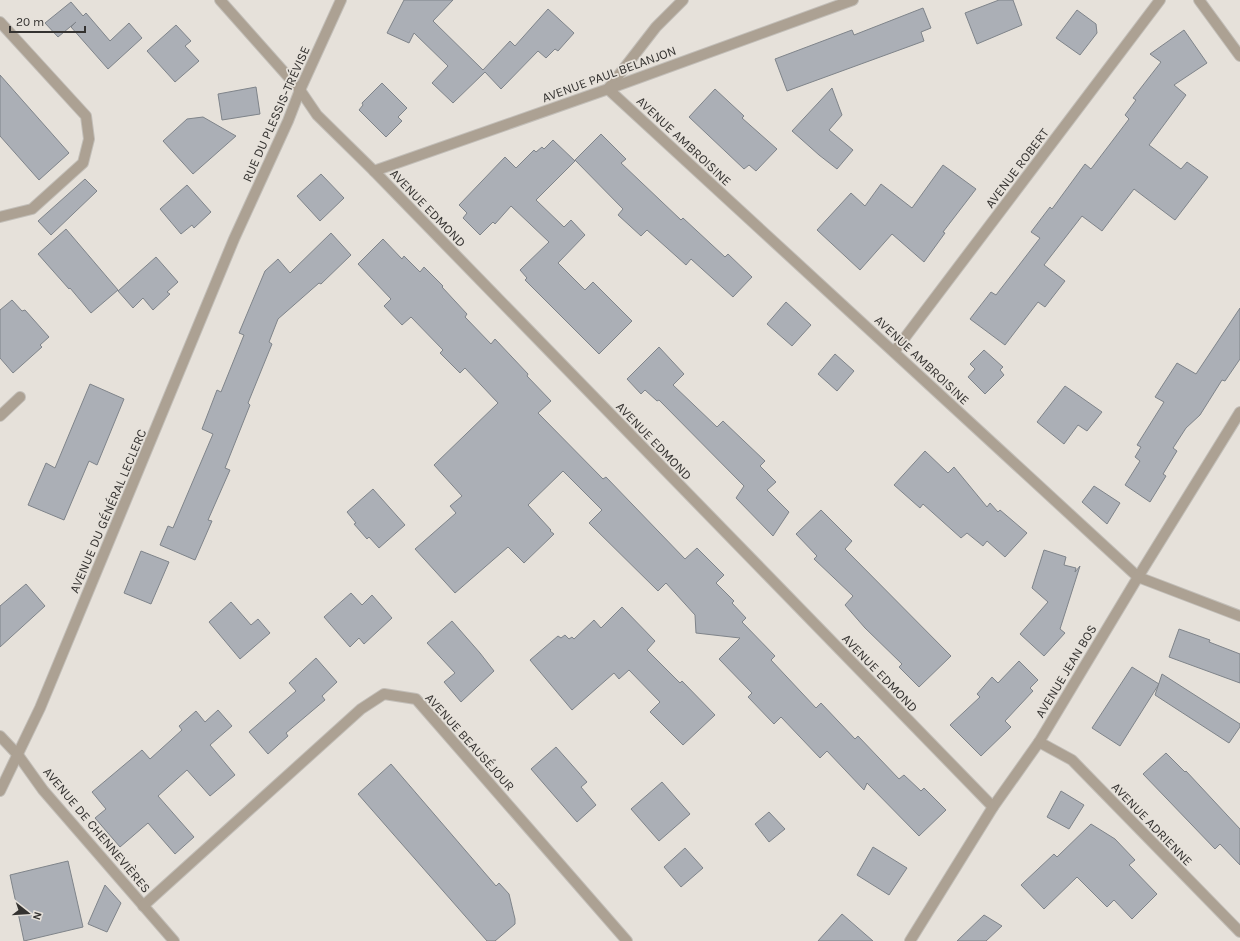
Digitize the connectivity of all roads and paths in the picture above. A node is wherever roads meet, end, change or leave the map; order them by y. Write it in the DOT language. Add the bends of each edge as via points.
graph roads {
  1 [pos="220,0"];
  2 [pos="341,0"];
  3 [pos="683,0"];
  4 [pos="853,0"];
  5 [pos="1160,0"];
  6 [pos="1199,0"];
  7 [pos="0,22"];
  8 [pos="1240,56"];
  9 [pos="608,89"];
  10 [pos="300,90"];
  11 [pos="374,171"];
  12 [pos="0,217"];
  13 [pos="234,239"];
  14 [pos="894,352"];
  15 [pos="20,397"];
  16 [pos="1240,412"];
  17 [pos="0,416"];
  18 [pos="1138,577"];
  19 [pos="1240,616"];
  20 [pos="0,736"];
  21 [pos="1039,742"];
  22 [pos="18,755"];
  23 [pos="0,791"];
  24 [pos="992,807"];
  25 [pos="143,906"];
  26 [pos="1240,932"];
  27 [pos="174,941"];
  28 [pos="627,941"];
  29 [pos="910,941"];
  1 -- 10 [label="street, AVENUE EDMOND"];
  2 -- 10 [label="street, RUE DU PLESSIS-TRÉVISE"];
  3 -- 9 [label="street" via="656,27"];
  4 -- 9 [label="street, AVENUE PAUL BELANJON"];
  5 -- 14 [label="street, AVENUE ROBERT"];
  6 -- 8 [label="street"];
  7 -- 12 [label="street" via="86,116 89,139 83,163 32,209"];
  9 -- 11 [label="street, AVENUE PAUL BELANJON"];
  9 -- 14 [label="street, AVENUE AMBROISINE"];
  10 -- 11 [label="street, AVENUE EDMOND" via="317,115"];
  10 -- 13 [label="street, RUE DU PLESSIS-TRÉVISE"];
  11 -- 24 [label="street, AVENUE EDMOND"];
  13 -- 22 [label="street, AVENUE DU GÉNÉRAL LECLERC" via="40,708"];
  14 -- 18 [label="street, AVENUE AMBROISINE"];
  15 -- 17 [label="street"];
  16 -- 18 [label="street, AVENUE JEAN BOS"];
  18 -- 19 [label="street, AVENUE AMBROISINE"];
  18 -- 21 [label="street, AVENUE JEAN BOS"];
  20 -- 22 [label="street, AVENUE DE CHENNEVIÈRES"];
  21 -- 24 [label="street, AVENUE JEAN BOS"];
  21 -- 26 [label="street, AVENUE ADRIENNE" via="1072,760"];
  22 -- 23 [label="street, AVENUE DU GÉNÉRAL LECLERC"];
  22 -- 25 [label="street, AVENUE DE CHENNEVIÈRES" via="43,790"];
  24 -- 29 [label="street, AVENUE JEAN BOS"];
  25 -- 27 [label="street, AVENUE DE CHENNEVIÈRES"];
  25 -- 28 [label="street, AVENUE BEAUSÉJOUR" via="361,709 384,694 416,699"];
}
